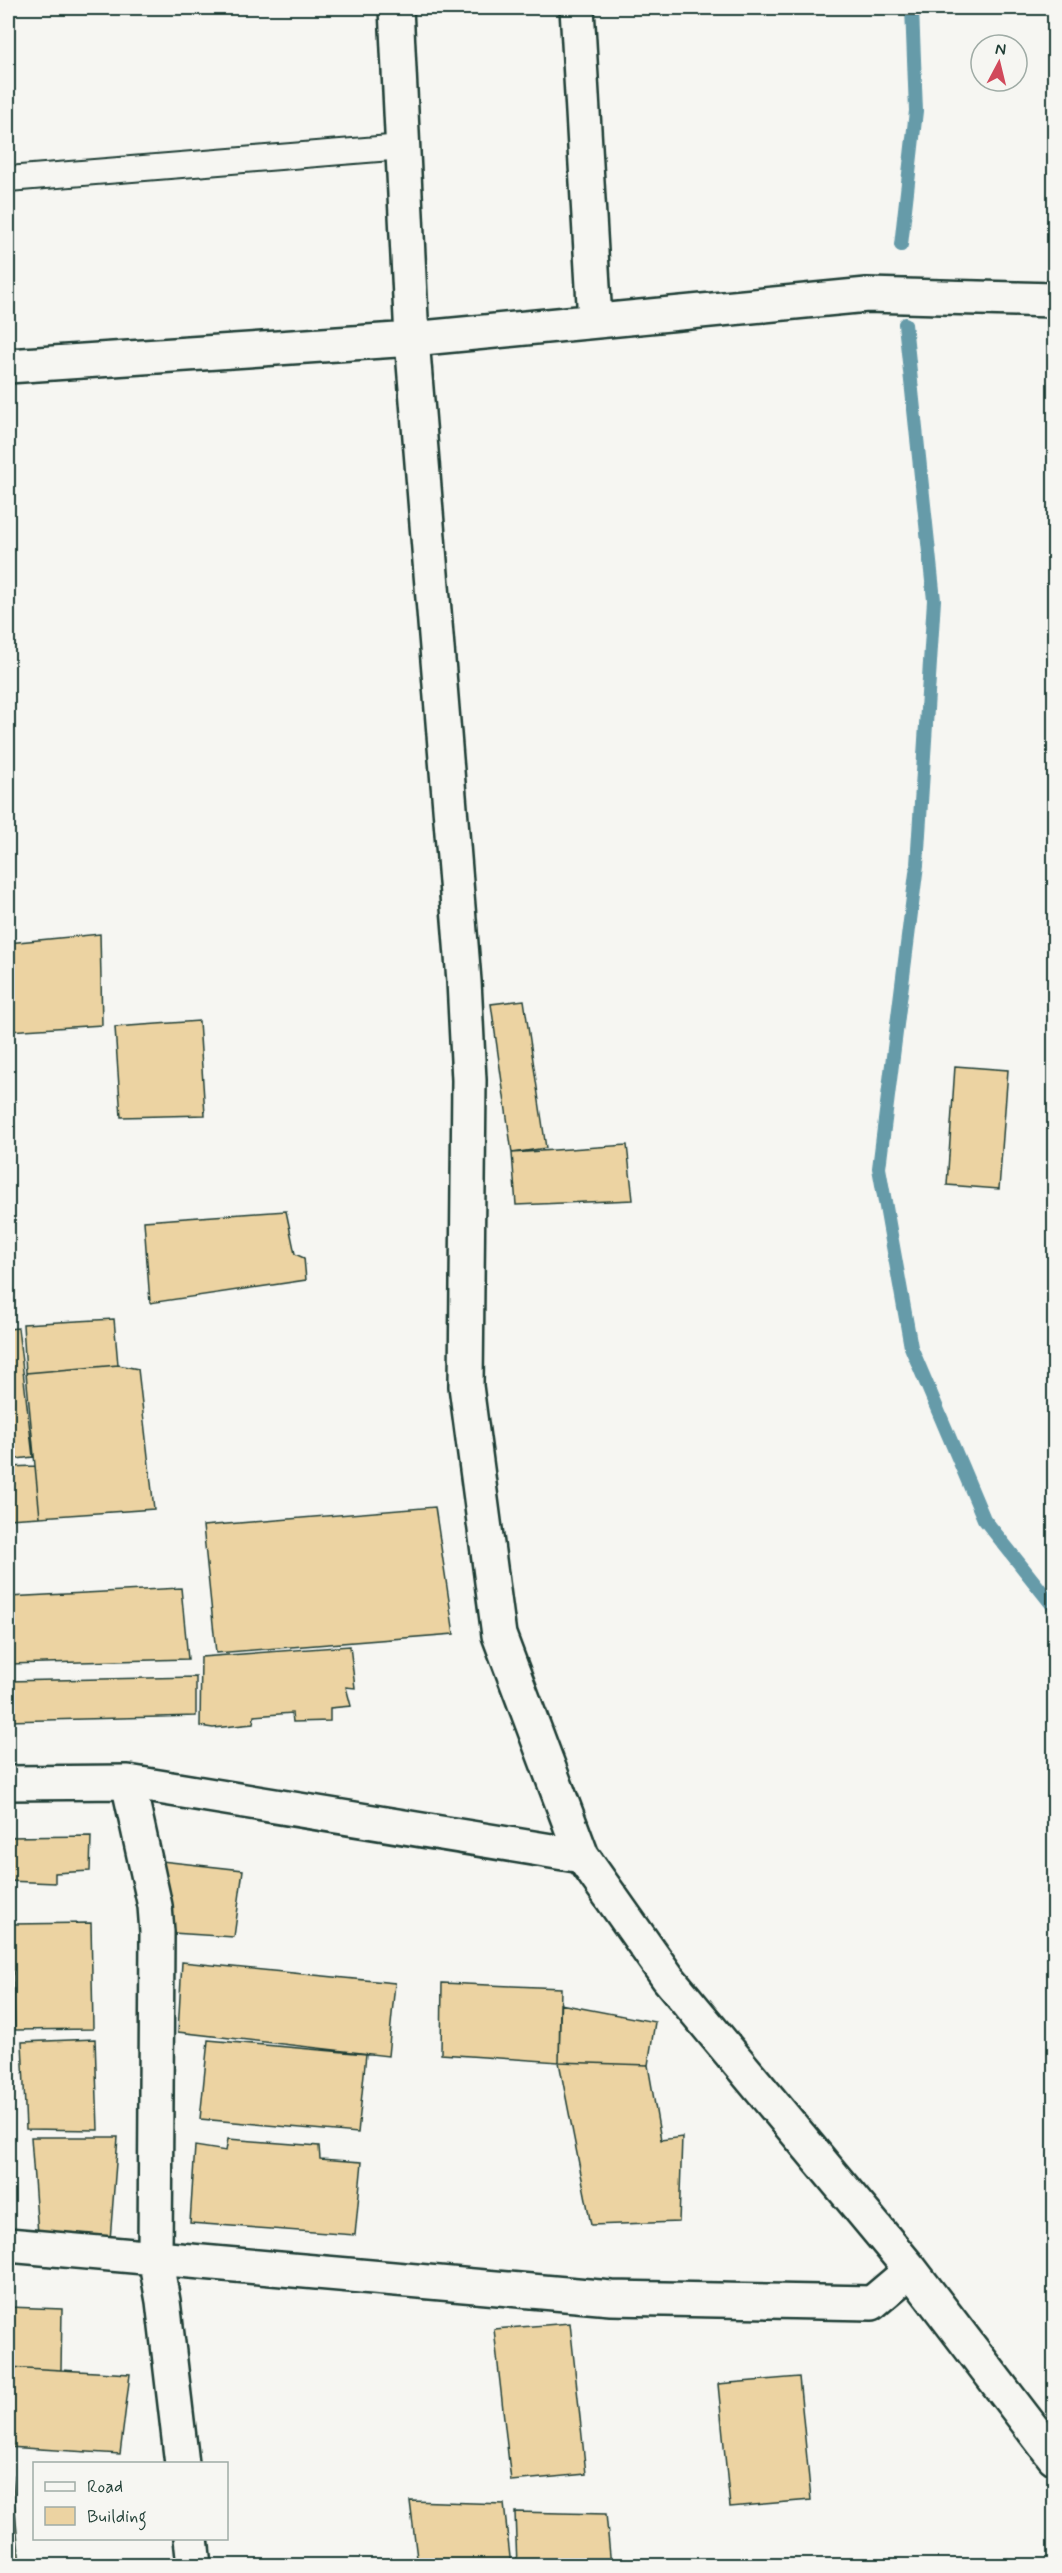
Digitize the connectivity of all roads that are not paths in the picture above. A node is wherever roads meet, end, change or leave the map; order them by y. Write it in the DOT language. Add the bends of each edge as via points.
graph roads {
  1 [pos="396,8"];
  2 [pos="577,8"];
  3 [pos="403,147"];
  4 [pos="8,180"];
  5 [pos="1054,300"];
  6 [pos="595,321"];
  7 [pos="411,339"];
  8 [pos="8,366"];
  9 [pos="128,1782"];
  10 [pos="8,1783"];
  11 [pos="582,1856"];
  12 [pos="8,2245"];
  13 [pos="155,2258"];
  14 [pos="911,2270"];
  15 [pos="1054,2457"];
  16 [pos="182,2462"];
  17 [pos="191,2540"];
  18 [pos="194,2565"];
  1 -- 3 [label="street"];
  2 -- 6 [label="street"];
  3 -- 4 [label="lane"];
  3 -- 7 [label="street"];
  5 -- 6 [label="street" via="867,295"];
  6 -- 7 [label="street"];
  7 -- 8 [label="street"];
  7 -- 11 [label="street" via="465,992 469,1080 465,1386 499,1635"];
  9 -- 10 [label="street"];
  9 -- 11 [label="street"];
  9 -- 13 [label="street" via="157,1932"];
  11 -- 14 [label="street" via="668,1978"];
  12 -- 13 [label="street"];
  13 -- 14 [label="street" via="611,2298 765,2301 872,2302"];
  13 -- 16 [label="street"];
  14 -- 15 [label="street"];
  17 -- 18 [label="street"];
}
